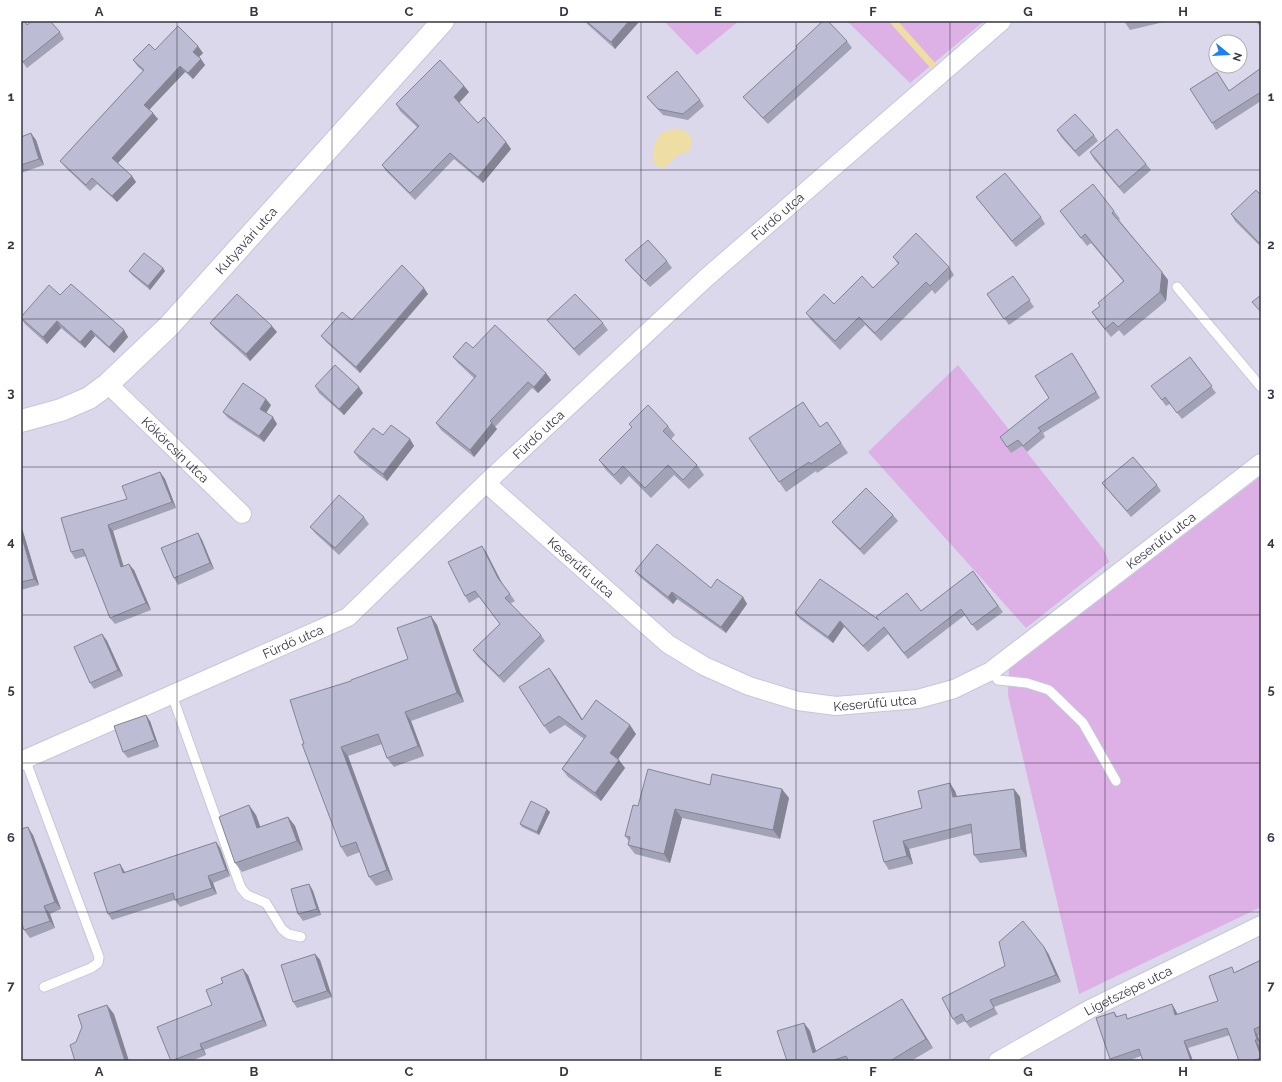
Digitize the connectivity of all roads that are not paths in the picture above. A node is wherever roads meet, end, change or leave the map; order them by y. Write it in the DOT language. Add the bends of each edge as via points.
graph roads {
  1 [pos="444,21"];
  2 [pos="1002,21"];
  3 [pos="1177,287"];
  4 [pos="108,384"];
  5 [pos="1261,387"];
  6 [pos="21,421"];
  7 [pos="1261,463"];
  8 [pos="486,483"];
  9 [pos="242,514"];
  10 [pos="991,671"];
  11 [pos="172,695"];
  12 [pos="23,760"];
  13 [pos="1116,780"];
  14 [pos="1261,926"];
  15 [pos="300,937"];
  16 [pos="44,987"];
  17 [pos="998,1061"];
  1 -- 4 [label="street, Kutyavári utca" via="169,326"];
  2 -- 8 [label="street, Fürdő utca" via="706,278"];
  3 -- 5 [label="lane"];
  4 -- 6 [label="street, Kutyavári utca" via="89,398 61,410"];
  4 -- 9 [label="street, Kökörcsin utca"];
  7 -- 10 [label="street, Keserűfű utca"];
  8 -- 10 [label="street, Keserűfű utca" via="668,644 704,666 749,686 798,701 836,706 918,699 954,688"];
  8 -- 11 [label="street, Fürdő utca" via="348,617"];
  10 -- 13 [label="lane" via="998,680 1027,683 1049,690 1083,723"];
  11 -- 12 [label="street, Fürdő utca"];
  11 -- 15 [label="lane" via="241,888 247,895 266,903 288,934"];
  12 -- 16 [label="lane" via="99,957 98,963 92,968"];
  14 -- 17 [label="street, Ligetszépe utca" via="1090,1009"];
}
